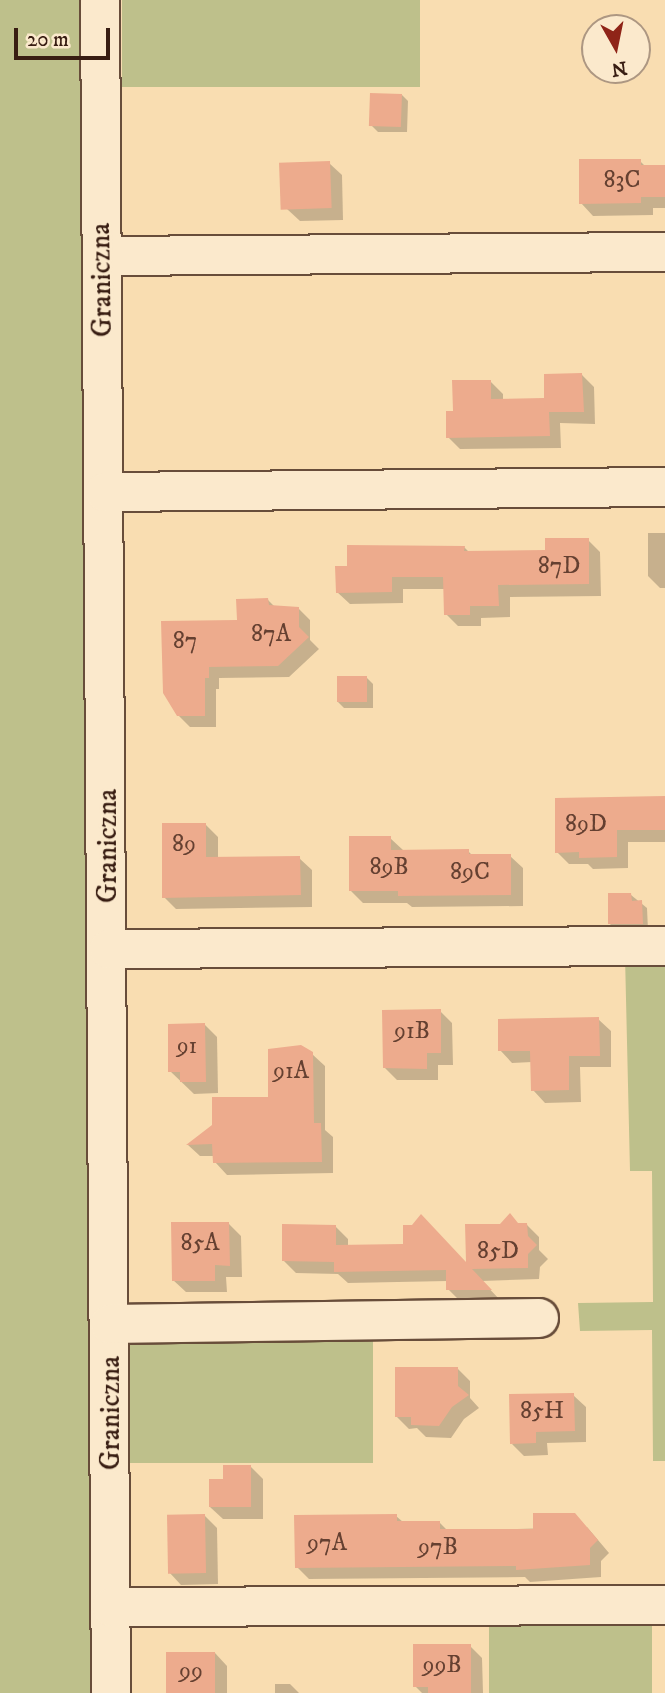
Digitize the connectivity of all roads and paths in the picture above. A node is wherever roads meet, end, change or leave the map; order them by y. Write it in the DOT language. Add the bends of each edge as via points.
graph roads {
  1 [pos="100,0"];
  2 [pos="665,252"];
  3 [pos="102,256"];
  4 [pos="665,487"];
  5 [pos="105,492"];
  6 [pos="665,946"];
  7 [pos="109,948"];
  8 [pos="539,1318"];
  9 [pos="110,1324"];
  10 [pos="665,1605"];
  11 [pos="113,1607"];
  12 [pos="111,1693"];
  1 -- 3 [label="street, Graniczna"];
  2 -- 3 [label="street"];
  3 -- 5 [label="street, Graniczna"];
  4 -- 5 [label="street"];
  5 -- 7 [label="street, Graniczna"];
  6 -- 7 [label="street"];
  7 -- 9 [label="street, Graniczna"];
  8 -- 9 [label="street"];
  9 -- 11 [label="street, Graniczna"];
  10 -- 11 [label="street"];
  11 -- 12 [label="street, Graniczna"];
}
